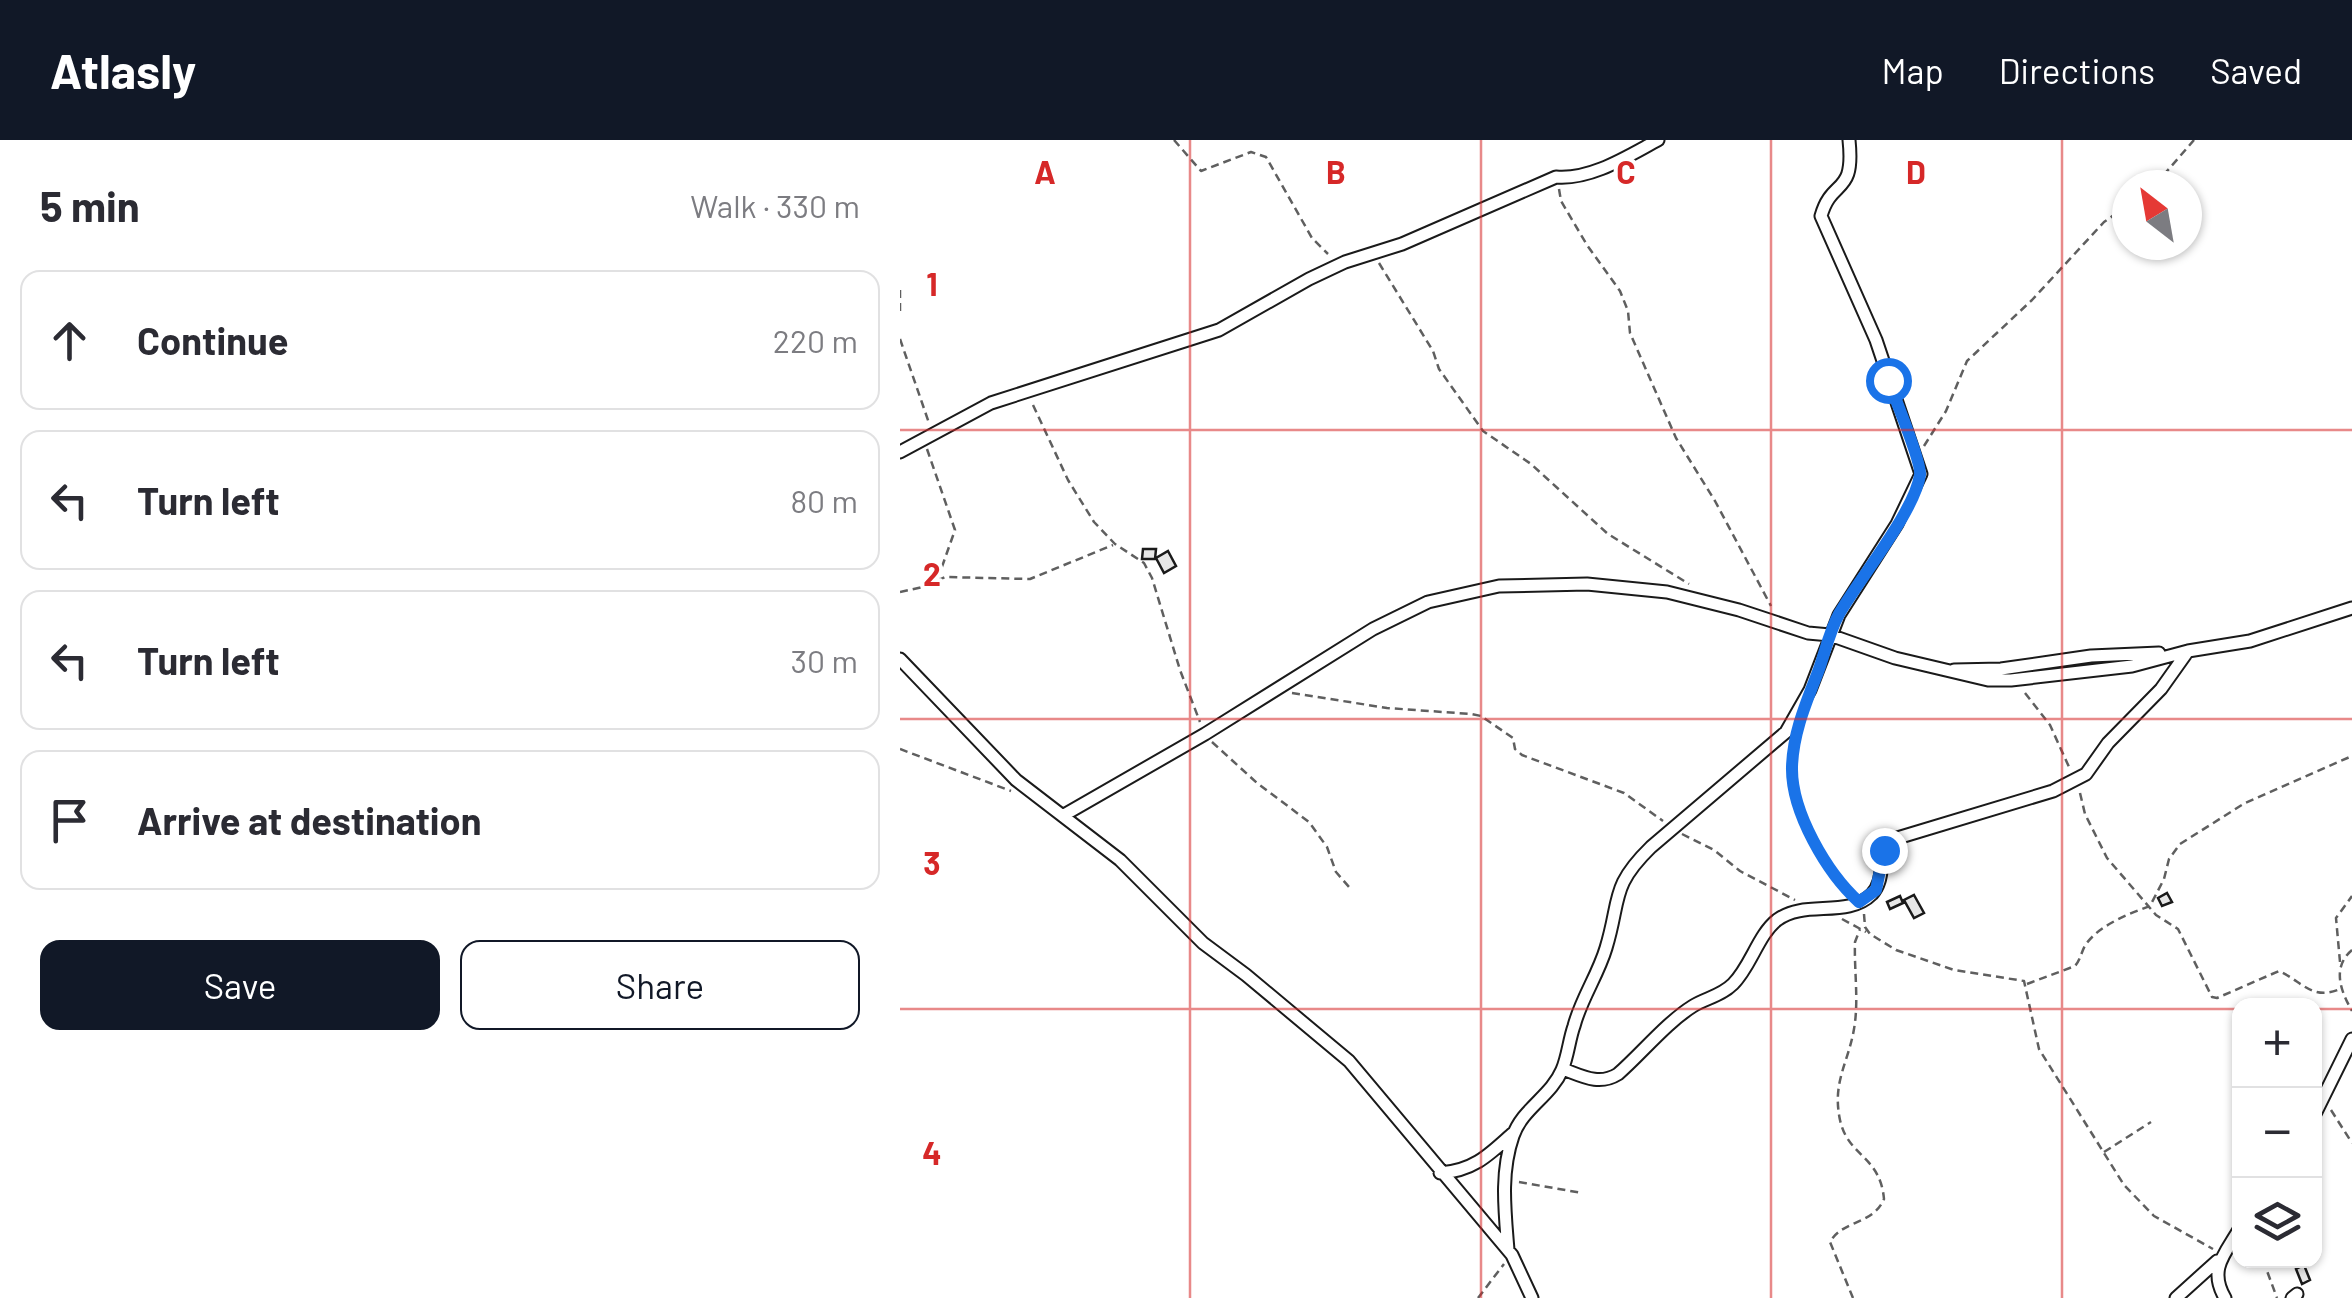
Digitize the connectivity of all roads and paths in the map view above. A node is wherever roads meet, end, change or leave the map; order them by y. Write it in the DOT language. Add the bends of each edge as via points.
graph roads {
  1 [pos="1174,140"];
  2 [pos="1658,140"];
  3 [pos="1849,140"];
  4 [pos="2194,140"];
  5 [pos="2168,170"];
  6 [pos="1556,178"];
  7 [pos="2112,216"];
  8 [pos="1374,253"];
  9 [pos="1345,262"];
  10 [pos="900,290"];
  11 [pos="900,314"];
  12 [pos="900,339"];
  13 [pos="1026,392"];
  14 [pos="927,436"];
  15 [pos="900,452"];
  16 [pos="1919,462"];
  17 [pos="1116,544"];
  18 [pos="938,579"];
  19 [pos="1697,589"];
  20 [pos="900,592"];
  21 [pos="2352,608"];
  22 [pos="1783,625"];
  23 [pos="1830,635"];
  24 [pos="2188,651"];
  25 [pos="900,659"];
  26 [pos="1943,670"];
  27 [pos="2011,680"];
  28 [pos="1274,688"];
  29 [pos="1797,733"];
  30 [pos="1205,734"];
  31 [pos="900,749"];
  32 [pos="2352,756"];
  33 [pos="2078,780"];
  34 [pos="1034,797"];
  35 [pos="1064,815"];
  36 [pos="1674,829"];
  37 [pos="1349,887"];
  38 [pos="2352,896"];
  39 [pos="1864,900"];
  40 [pos="2150,906"];
  41 [pos="1816,907"];
  42 [pos="1830,908"];
  43 [pos="1860,929"];
  44 [pos="1870,934"];
  45 [pos="2352,950"];
  46 [pos="2340,962"];
  47 [pos="2026,984"];
  48 [pos="2342,988"];
  49 [pos="2352,1011"];
  50 [pos="2352,1039"];
  51 [pos="1563,1069"];
  52 [pos="2324,1100"];
  53 [pos="2322,1103"];
  54 [pos="2151,1122"];
  55 [pos="1514,1133"];
  56 [pos="2352,1142"];
  57 [pos="2103,1153"];
  58 [pos="1440,1172"];
  59 [pos="1505,1178"];
  60 [pos="1582,1193"];
  61 [pos="2232,1240"];
  62 [pos="1510,1252"];
  63 [pos="2222,1256"];
  64 [pos="2266,1268"];
  65 [pos="1478,1298"];
  66 [pos="1532,1298"];
  67 [pos="1852,1298"];
  68 [pos="2176,1298"];
  69 [pos="2225,1298"];
  70 [pos="2277,1298"];
  1 -- 9 [label="path" via="1200,171 1251,152 1266,157 1318,247"];
  2 -- 6 [label="street" via="1594,171"];
  3 -- 16 [label="street" via="1849,178 1821,216 1876,340"];
  4 -- 5 [label="path"];
  6 -- 8 [label="street"];
  6 -- 22 [label="path" via="1561,201 1626,302 1630,333 1676,438"];
  7 -- 16 [label="path" via="1967,361"];
  8 -- 9 [label="street"];
  8 -- 19 [label="path" via="1477,424 1608,534"];
  9 -- 13 [label="street" via="1219,330"];
  10 -- 11 [label="path"];
  12 -- 14 [label="path" via="922,396"];
  13 -- 14 [label="street"];
  13 -- 17 [label="path" via="1068,480"];
  14 -- 15 [label="street"];
  14 -- 18 [label="path" via="955,530"];
  16 -- 23 [label="street" via="1904,512"];
  17 -- 18 [label="path" via="1030,580"];
  17 -- 30 [label="path" via="1144,563 1152,578"];
  18 -- 20 [label="path"];
  21 -- 24 [label="street" via="2250,640"];
  22 -- 23 [label="street"];
  22 -- 28 [label="street" via="1666,592 1587,584 1499,586 1428,602"];
  23 -- 26 [label="street"];
  23 -- 36 [label="street" via="1786,732"];
  24 -- 26 [label="street"];
  24 -- 27 [label="street" via="2132,666"];
  24 -- 33 [label="street"];
  25 -- 34 [label="street"];
  26 -- 27 [label="street"];
  27 -- 33 [label="path" via="2050,726"];
  28 -- 30 [label="street"];
  28 -- 36 [label="path" via="1481,716 1513,738 1522,755 1624,793"];
  29 -- 39 [label="path" via="1792,770 1802,810 1844,889"];
  30 -- 35 [label="street"];
  30 -- 37 [label="path" via="1310,822"];
  31 -- 34 [label="path"];
  32 -- 40 [label="path" via="2246,803 2180,844"];
  33 -- 39 [label="street" via="1894,838 1884,850 1879,881"];
  33 -- 40 [label="path" via="2099,844"];
  34 -- 35 [label="street"];
  35 -- 58 [label="street" via="1203,943 1348,1061"];
  36 -- 41 [label="path" via="1740,871"];
  36 -- 51 [label="street" via="1638,860 1618,890 1605,951"];
  38 -- 46 [label="path" via="2336,918"];
  39 -- 42 [label="street"];
  39 -- 44 [label="path"];
  40 -- 47 [label="path" via="2102,931 2075,966"];
  40 -- 48 [label="path" via="2178,929 2212,997 2279,972 2318,994"];
  41 -- 42 [label="street"];
  41 -- 51 [label="street" via="1776,921 1733,984 1690,1008 1618,1074 1594,1080"];
  42 -- 43 [label="path"];
  43 -- 44 [label="path"];
  43 -- 67 [label="path" via="1854,1028 1837,1106 1845,1137 1878,1171 1884,1199 1875,1214 1838,1231 1830,1242"];
  44 -- 47 [label="path" via="1954,970"];
  45 -- 46 [label="path"];
  46 -- 48 [label="path"];
  47 -- 57 [label="path" via="2039,1049"];
  48 -- 49 [label="path"];
  50 -- 52 [label="street"];
  51 -- 55 [label="street"];
  52 -- 53 [label="street"];
  52 -- 56 [label="path"];
  54 -- 57 [label="path"];
  55 -- 58 [label="street" via="1481,1162"];
  55 -- 59 [label="street"];
  57 -- 63 [label="path" via="2154,1216"];
  58 -- 62 [label="street"];
  59 -- 60 [label="path"];
  59 -- 62 [label="street"];
  61 -- 63 [label="street"];
  62 -- 65 [label="path"];
  62 -- 66 [label="street"];
  63 -- 68 [label="street"];
  63 -- 69 [label="street" via="2216,1277"];
  64 -- 70 [label="path"];
}
